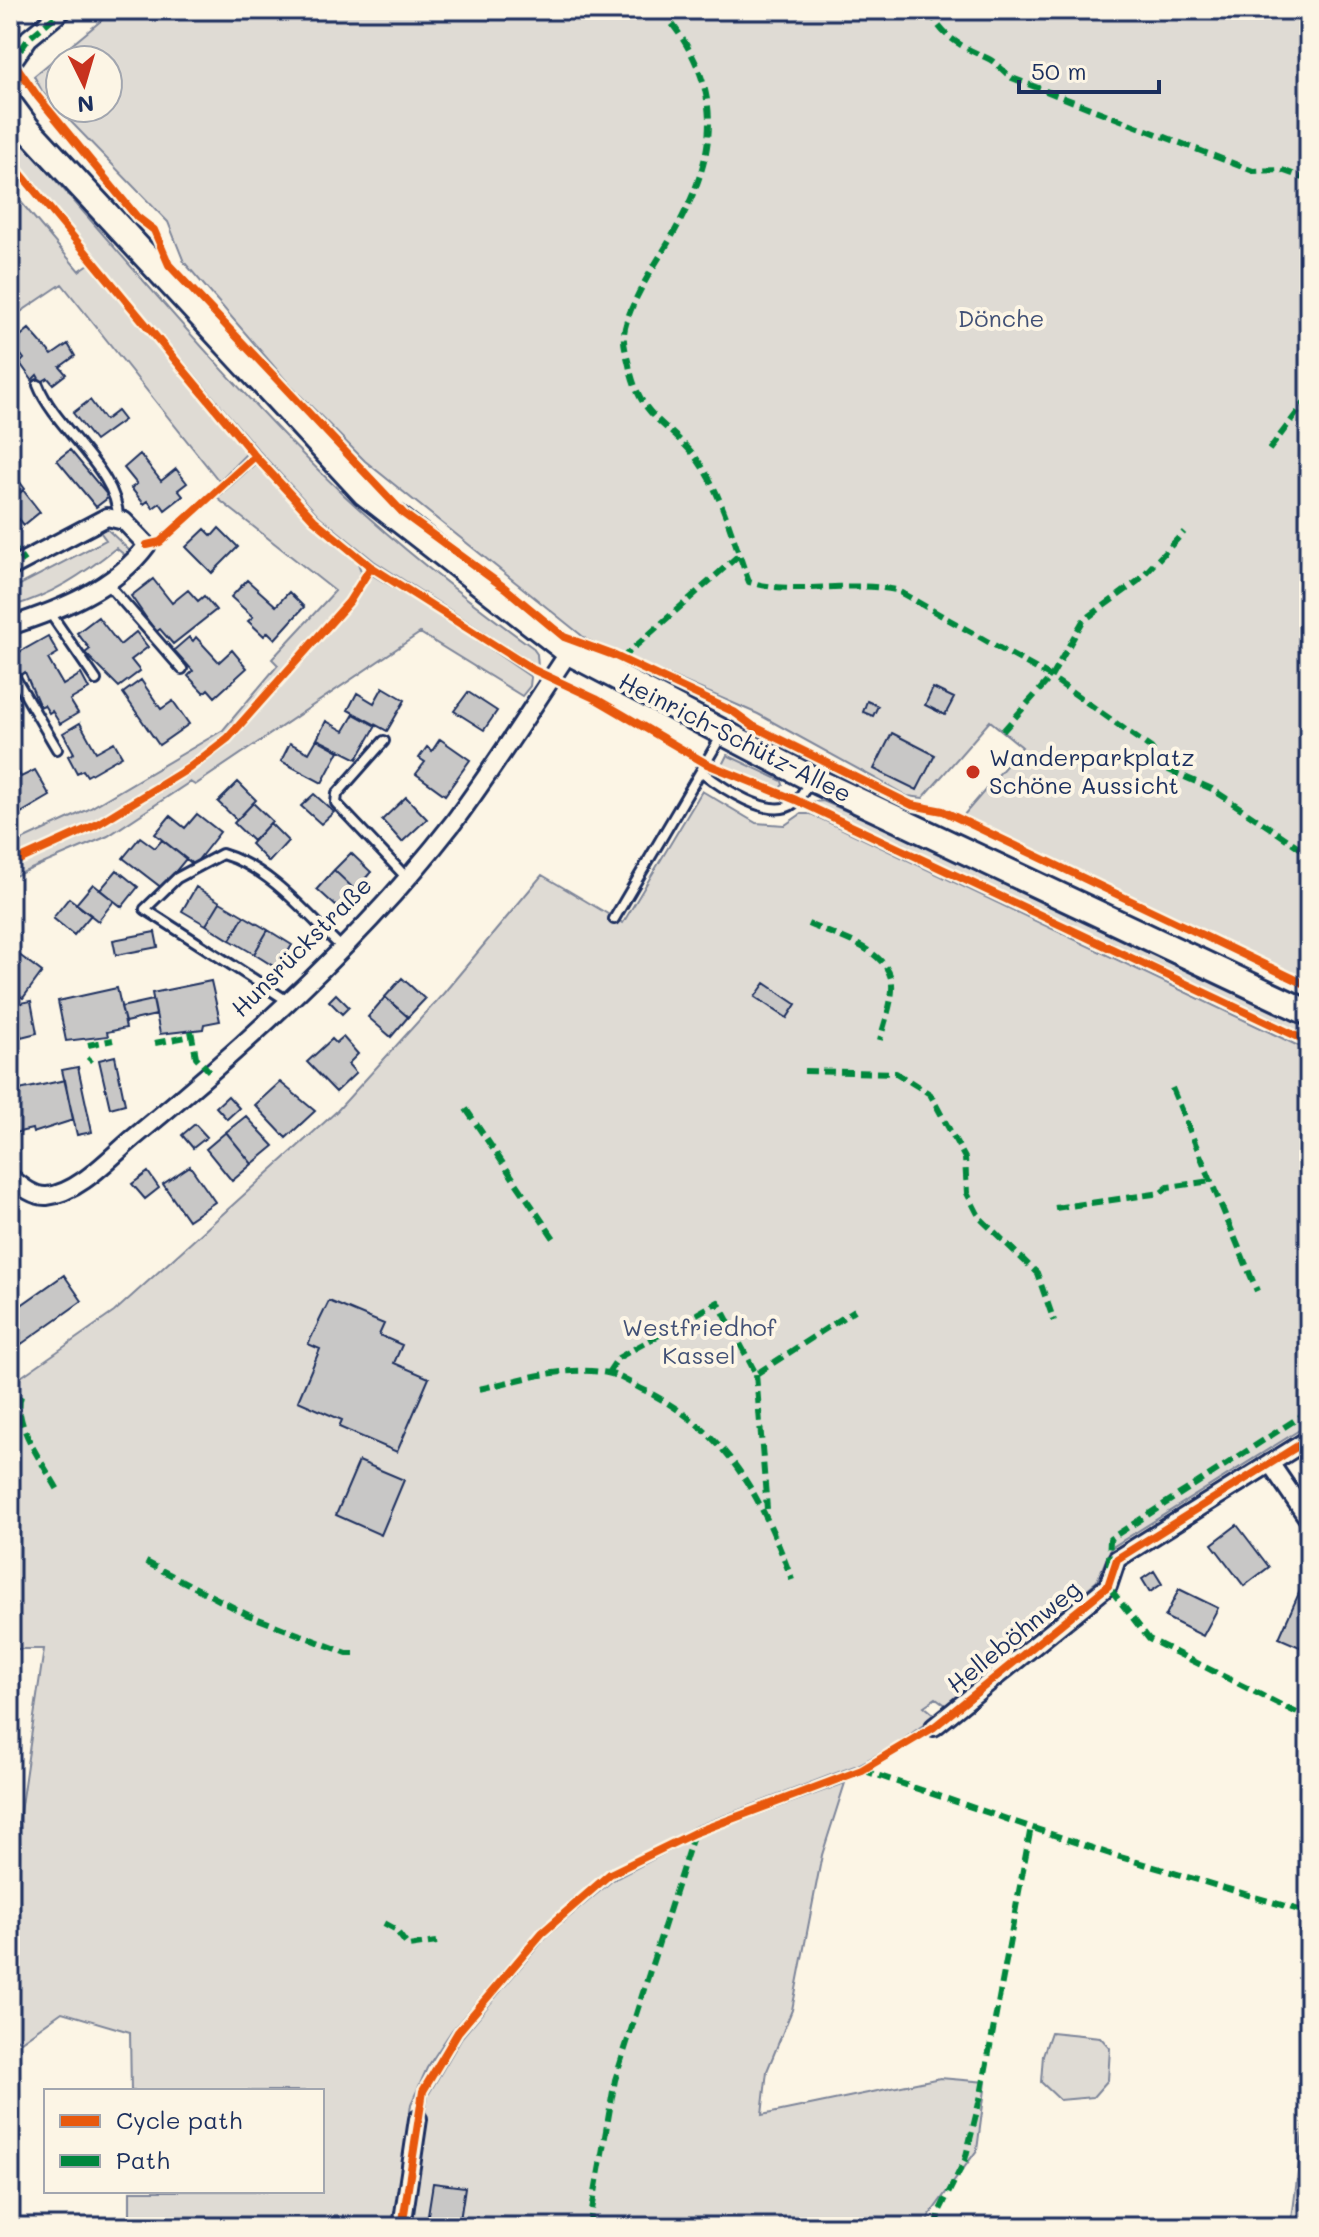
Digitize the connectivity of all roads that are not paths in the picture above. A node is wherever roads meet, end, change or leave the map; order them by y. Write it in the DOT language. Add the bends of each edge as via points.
graph roads {
  1 [pos="63,10"];
  2 [pos="10,65"];
  3 [pos="10,105"];
  4 [pos="38,385"];
  5 [pos="118,519"];
  6 [pos="10,568"];
  7 [pos="106,582"];
  8 [pos="50,613"];
  9 [pos="10,626"];
  10 [pos="569,652"];
  11 [pos="10,669"];
  12 [pos="182,669"];
  13 [pos="96,680"];
  14 [pos="722,734"];
  15 [pos="384,741"];
  16 [pos="57,749"];
  17 [pos="702,772"];
  18 [pos="812,779"];
  19 [pos="406,877"];
  20 [pos="614,919"];
  21 [pos="341,947"];
  22 [pos="286,1000"];
  23 [pos="1309,1013"];
  24 [pos="10,1177"];
  25 [pos="1309,1439"];
  26 [pos="1270,1463"];
  27 [pos="1309,1520"];
  28 [pos="934,1727"];
  29 [pos="418,2119"];
  30 [pos="402,2227"];
  1 -- 2 [label="street" via="29,38"];
  3 -- 10 [label="main road, Heinrich-Schütz-Allee" via="365,493"];
  4 -- 5 [label="lane" via="45,403 89,456 118,503"];
  5 -- 6 [label="street" via="107,517"];
  5 -- 7 [label="street" via="147,545"];
  7 -- 8 [label="street"];
  7 -- 12 [label="lane"];
  8 -- 9 [label="street"];
  8 -- 13 [label="lane"];
  10 -- 14 [label="main road, Heinrich-Schütz-Allee"];
  10 -- 19 [label="street, Hunsrückstraße" via="482,782"];
  11 -- 16 [label="lane"];
  14 -- 17 [label="lane"];
  14 -- 18 [label="main road, Heinrich-Schütz-Allee"];
  15 -- 19 [label="lane" via="337,794 336,803"];
  17 -- 18 [label="lane" via="721,788 779,809 793,804"];
  17 -- 20 [label="lane"];
  18 -- 23 [label="main road, Heinrich-Schütz-Allee"];
  19 -- 21 [label="street, Hunsrückstraße"];
  21 -- 22 [label="street, Hunsrückstraße"];
  21 -- 22 [label="lane" via="280,888 241,860 222,854 177,878 145,909"];
  22 -- 24 [label="street, Hunsrückstraße" via="168,1109 75,1185 46,1196"];
  25 -- 26 [label="street, Helleböhnweg"];
  26 -- 27 [label="street"];
  26 -- 28 [label="street, Helleböhnweg" via="1117,1559 1108,1586"];
  29 -- 30 [label="street"];
}
